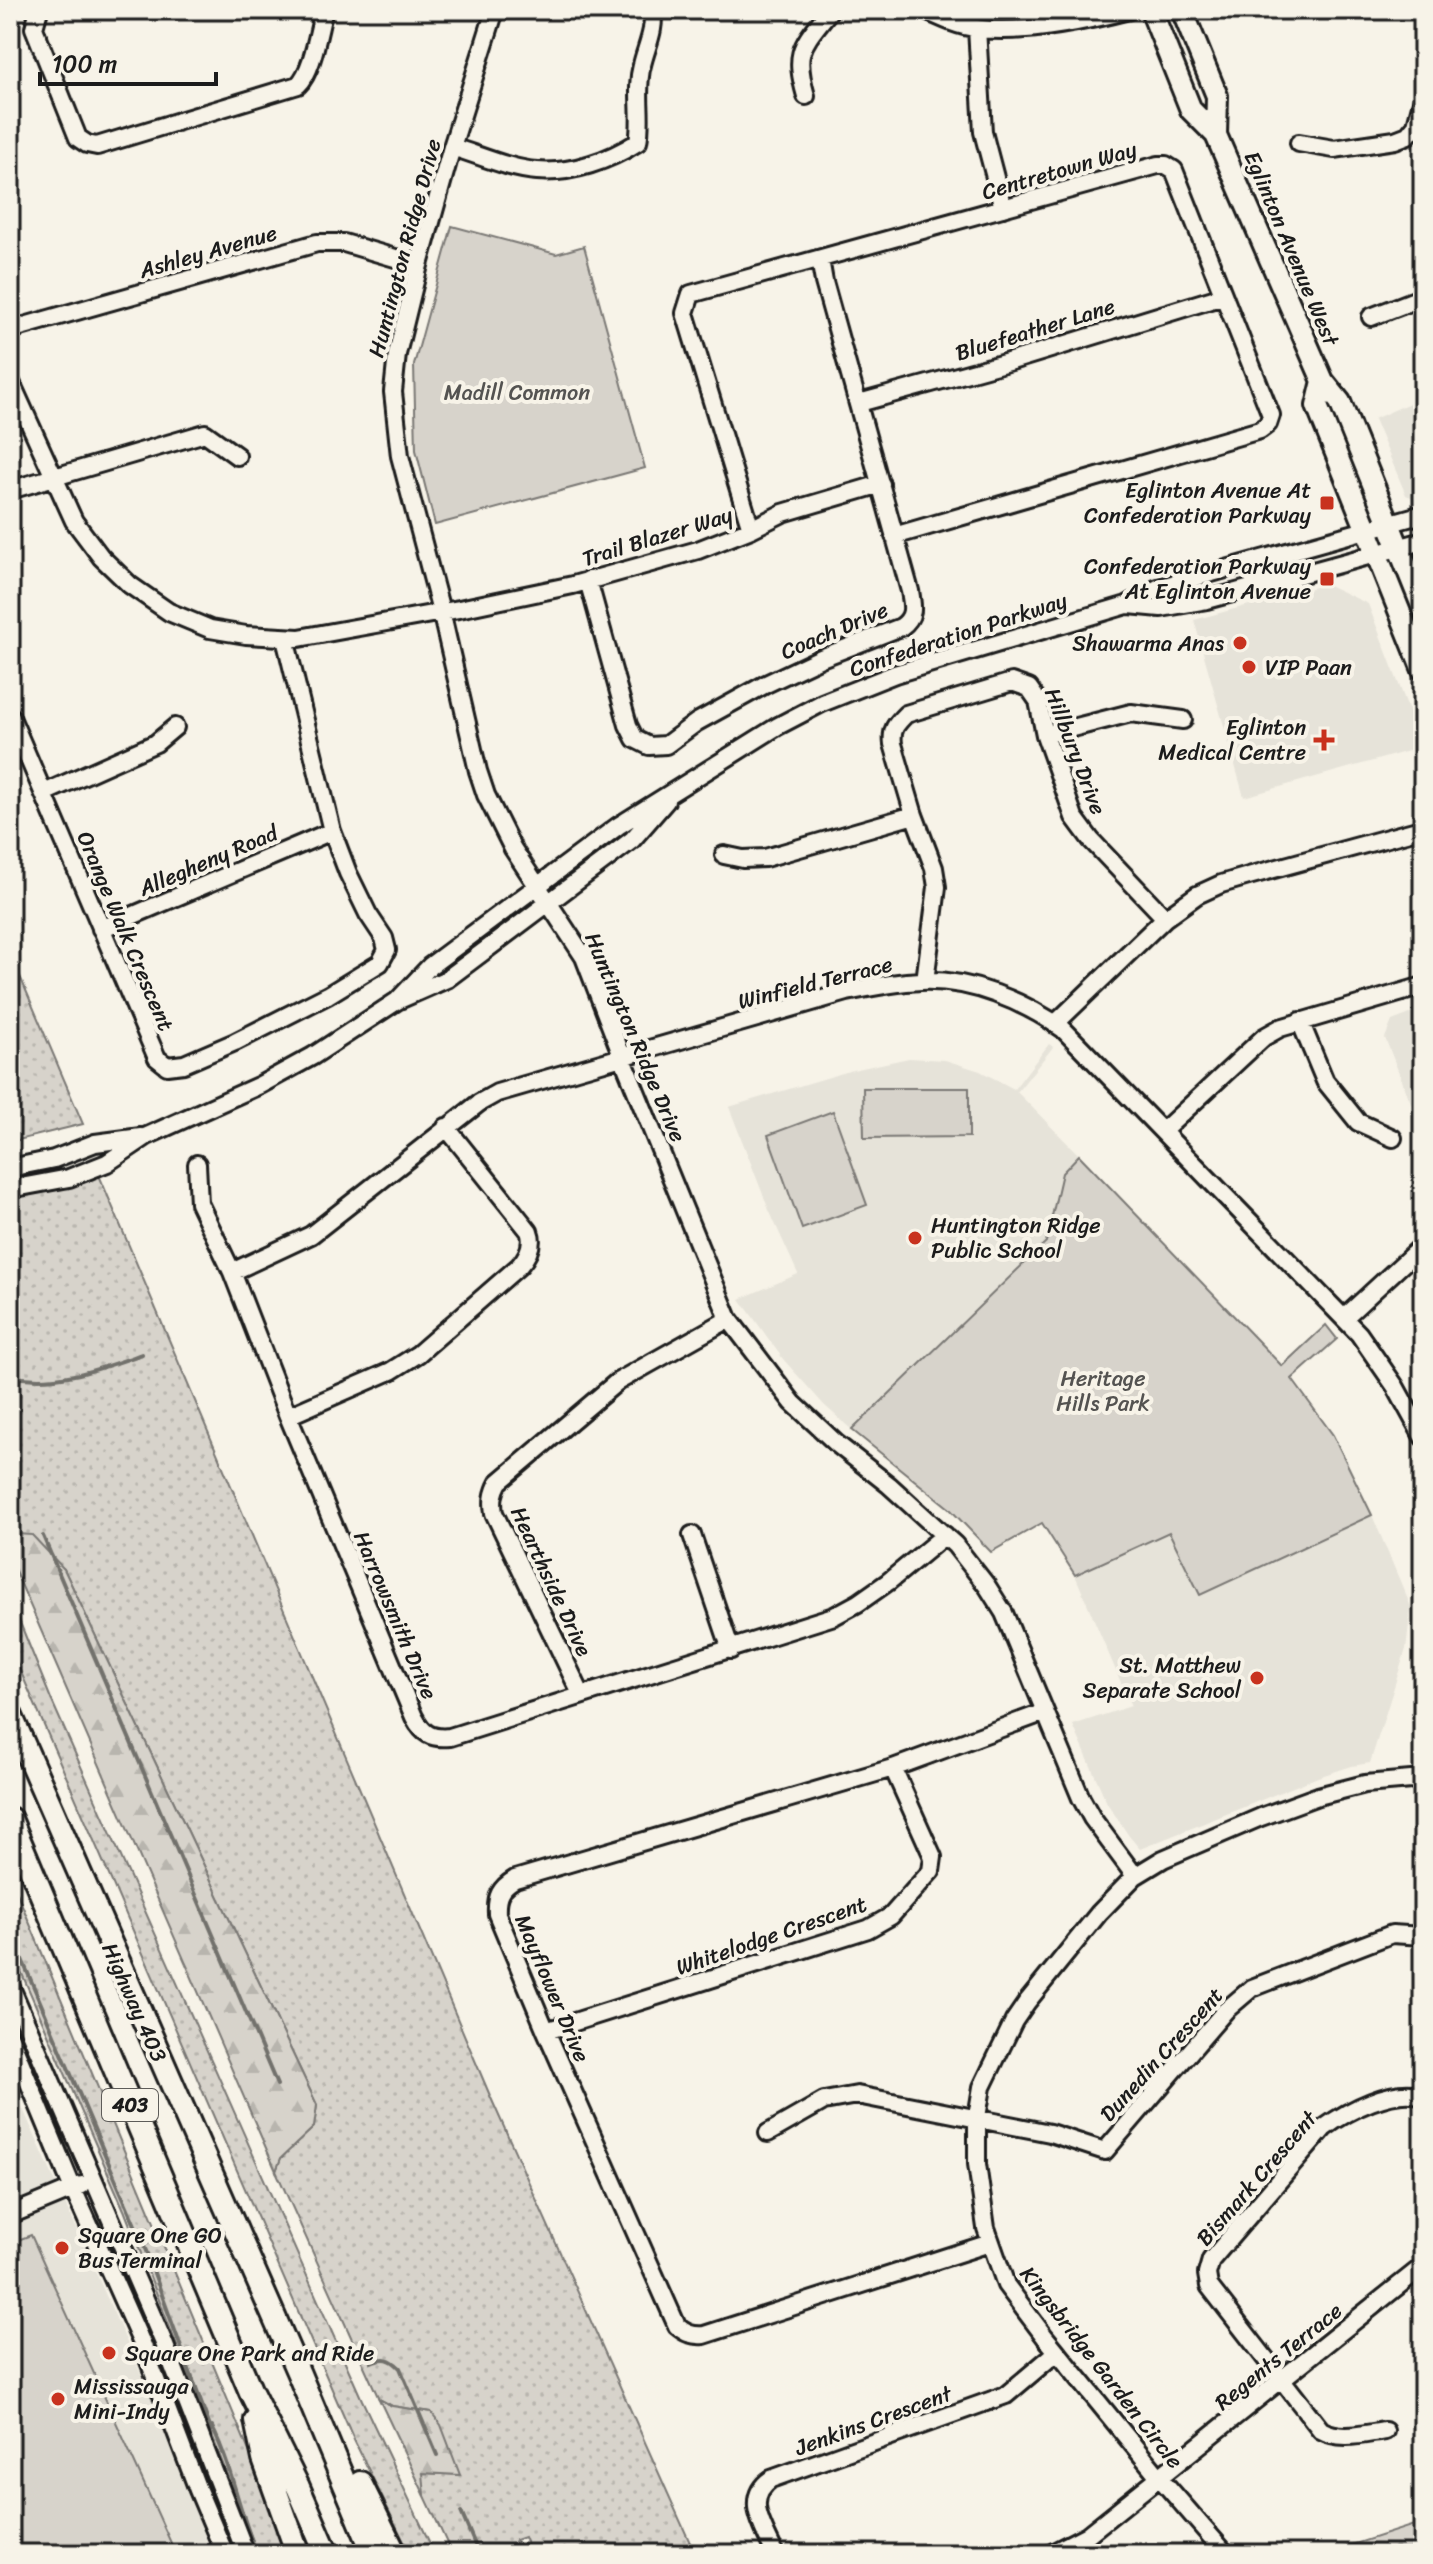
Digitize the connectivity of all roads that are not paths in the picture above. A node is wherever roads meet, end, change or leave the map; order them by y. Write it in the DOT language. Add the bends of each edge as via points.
graph roads {
  1 [pos="39,10"];
  2 [pos="324,10"];
  3 [pos="495,10"];
  4 [pos="652,10"];
  5 [pos="830,10"];
  6 [pos="923,10"];
  7 [pos="1129,10"];
  8 [pos="1151,10"];
  9 [pos="1182,10"];
  10 [pos="977,28"];
  11 [pos="806,96"];
  12 [pos="1423,98"];
  13 [pos="1216,135"];
  14 [pos="1299,143"];
  15 [pos="452,147"];
  16 [pos="1003,208"];
  17 [pos="820,259"];
  18 [pos="419,265"];
  19 [pos="1223,296"];
  20 [pos="1423,297"];
  21 [pos="1371,317"];
  22 [pos="10,330"];
  23 [pos="10,380"];
  24 [pos="1323,381"];
  25 [pos="859,403"];
  26 [pos="237,456"];
  27 [pos="54,477"];
  28 [pos="881,484"];
  29 [pos="10,490"];
  30 [pos="1423,514"];
  31 [pos="1389,524"];
  32 [pos="751,529"];
  33 [pos="1367,529"];
  34 [pos="894,536"];
  35 [pos="1423,541"];
  36 [pos="1399,548"];
  37 [pos="1377,554"];
  38 [pos="588,580"];
  39 [pos="1127,605"];
  40 [pos="1423,608"];
  41 [pos="441,611"];
  42 [pos="285,638"];
  43 [pos="1423,670"];
  44 [pos="10,715"];
  45 [pos="1183,720"];
  46 [pos="175,727"];
  47 [pos="1045,735"];
  48 [pos="681,785"];
  49 [pos="44,793"];
  50 [pos="914,815"];
  51 [pos="1423,830"];
  52 [pos="332,831"];
  53 [pos="724,855"];
  54 [pos="538,886"];
  55 [pos="550,903"];
  56 [pos="1165,918"];
  57 [pos="101,929"];
  58 [pos="925,981"];
  59 [pos="1423,986"];
  60 [pos="397,1001"];
  61 [pos="1300,1021"];
  62 [pos="1055,1024"];
  63 [pos="622,1056"];
  64 [pos="446,1127"];
  65 [pos="1163,1131"];
  66 [pos="147,1136"];
  67 [pos="1393,1138"];
  68 [pos="197,1164"];
  69 [pos="10,1168"];
  70 [pos="10,1189"];
  71 [pos="1423,1245"];
  72 [pos="232,1272"];
  73 [pos="1344,1318"];
  74 [pos="729,1319"];
  75 [pos="288,1416"];
  76 [pos="1423,1437"];
  77 [pos="692,1535"];
  78 [pos="945,1535"];
  79 [pos="731,1650"];
  80 [pos="581,1694"];
  81 [pos="1045,1712"];
  82 [pos="10,1714"];
  83 [pos="893,1768"];
  84 [pos="1423,1781"];
  85 [pos="10,1819"];
  86 [pos="1135,1876"];
  87 [pos="1423,1936"];
  88 [pos="10,1985"];
  89 [pos="546,2031"];
  90 [pos="10,2037"];
  91 [pos="1423,2096"];
  92 [pos="977,2117"];
  93 [pos="768,2133"];
  94 [pos="92,2180"];
  95 [pos="73,2189"];
  96 [pos="10,2215"];
  97 [pos="990,2243"];
  98 [pos="1423,2266"];
  99 [pos="1057,2352"];
  100 [pos="1283,2381"];
  101 [pos="251,2392"];
  102 [pos="316,2415"];
  103 [pos="1385,2431"];
  104 [pos="1160,2478"];
  105 [pos="225,2554"];
  106 [pos="246,2554"];
  107 [pos="298,2554"];
  108 [pos="327,2554"];
  109 [pos="374,2554"];
  110 [pos="395,2554"];
  111 [pos="775,2554"];
  112 [pos="1050,2554"];
  113 [pos="1226,2554"];
  1 -- 2 [label="street" via="34,28 78,138 97,146 298,85 310,63"];
  3 -- 15 [label="street, Huntington Ridge Drive"];
  4 -- 15 [label="street" via="655,21 639,80 638,142 615,157 535,172"];
  5 -- 11 [label="street" via="799,58"];
  6 -- 10 [label="street"];
  7 -- 10 [label="street" via="1038,28"];
  8 -- 13 [label="main road, Eglinton Avenue West" via="1191,110"];
  9 -- 13 [label="main road, Eglinton Avenue West" via="1217,96"];
  10 -- 16 [label="street" via="983,132"];
  12 -- 14 [label="street" via="1416,125 1395,140 1334,149"];
  13 -- 24 [label="main road, Eglinton Avenue West"];
  15 -- 18 [label="street, Huntington Ridge Drive"];
  16 -- 17 [label="street, Centretown Way"];
  16 -- 19 [label="street, Centretown Way" via="1166,165 1174,170"];
  17 -- 25 [label="street, Coach Drive"];
  17 -- 32 [label="street, Centretown Way" via="691,294 686,303"];
  18 -- 22 [label="street, Ashley Avenue" via="344,243 317,243"];
  18 -- 41 [label="street, Huntington Ridge Drive" via="393,392 400,456"];
  19 -- 25 [label="street, Bluefeather Lane"];
  19 -- 34 [label="street, Centretown Way" via="1271,415 1260,430"];
  20 -- 21 [label="street"];
  23 -- 27 [label="street, Trail Blazer Way"];
  24 -- 31 [label="main road, Eglinton Avenue West" via="1340,402"];
  24 -- 33 [label="main road, Eglinton Avenue West" via="1317,406"];
  25 -- 28 [label="street, Coach Drive"];
  26 -- 27 [label="street" via="205,433"];
  27 -- 29 [label="street"];
  27 -- 42 [label="street, Trail Blazer Way" via="74,521 130,585 169,612 210,629"];
  28 -- 32 [label="street, Trail Blazer Way" via="783,513"];
  28 -- 34 [label="street, Coach Drive"];
  30 -- 31 [label="street, Confederation Parkway"];
  31 -- 33 [label="street, Confederation Parkway"];
  31 -- 36 [label="main road, Eglinton Avenue West"];
  32 -- 38 [label="street, Trail Blazer Way" via="698,550"];
  33 -- 37 [label="main road, Eglinton Avenue West"];
  33 -- 39 [label="street, Confederation Parkway" via="1158,588"];
  34 -- 38 [label="street, Coach Drive" via="912,600 909,621 766,684 666,745 649,746 635,739 628,725"];
  35 -- 36 [label="street, Confederation Parkway"];
  36 -- 37 [label="street, Confederation Parkway"];
  36 -- 40 [label="main road, Eglinton Avenue West"];
  37 -- 39 [label="street, Confederation Parkway" via="1207,600 1161,608"];
  37 -- 43 [label="main road, Eglinton Avenue West"];
  38 -- 41 [label="street, Trail Blazer Way"];
  39 -- 48 [label="street, Confederation Parkway" via="858,688 778,726"];
  41 -- 42 [label="street, Trail Blazer Way"];
  41 -- 54 [label="street, Huntington Ridge Drive" via="486,795"];
  42 -- 52 [label="street, Orange Walk Crescent"];
  44 -- 49 [label="street, Orange Walk Crescent"];
  45 -- 47 [label="street" via="1131,713"];
  46 -- 49 [label="street" via="156,743"];
  47 -- 50 [label="street, Hillbury Drive" via="1038,701 1029,688 1012,682 906,714 892,733"];
  47 -- 56 [label="street, Hillbury Drive" via="1074,817"];
  48 -- 54 [label="street, Confederation Parkway"];
  48 -- 55 [label="street, Confederation Parkway" via="632,840"];
  49 -- 57 [label="street, Orange Walk Crescent"];
  50 -- 53 [label="street" via="765,858"];
  50 -- 58 [label="street, Hillbury Drive" via="937,887"];
  51 -- 56 [label="street" via="1221,884"];
  52 -- 57 [label="street, Allegheny Road"];
  52 -- 57 [label="street, Orange Walk Crescent" via="384,938 387,950 380,963 328,995 184,1064 167,1066 157,1058"];
  54 -- 55 [label="street, Huntington Ridge Drive"];
  54 -- 60 [label="street, Confederation Parkway" via="430,966"];
  55 -- 60 [label="street, Confederation Parkway" via="447,979"];
  55 -- 63 [label="street, Huntington Ridge Drive" via="584,957"];
  56 -- 62 [label="street"];
  58 -- 62 [label="street, Winfield Terrace" via="1002,996"];
  58 -- 63 [label="street, Winfield Terrace" via="847,992"];
  59 -- 61 [label="street"];
  60 -- 66 [label="street, Confederation Parkway" via="260,1085"];
  61 -- 65 [label="street" via="1264,1037"];
  61 -- 67 [label="street" via="1325,1081 1358,1122"];
  62 -- 65 [label="street, Winfield Terrace"];
  63 -- 64 [label="street, Winfield Terrace" via="497,1093"];
  63 -- 74 [label="street, Huntington Ridge Drive"];
  64 -- 72 [label="street, Winfield Terrace" via="311,1235"];
  64 -- 75 [label="street" via="529,1231 528,1254 418,1354"];
  65 -- 73 [label="street, Winfield Terrace"];
  66 -- 69 [label="street, Confederation Parkway" via="95,1143"];
  66 -- 70 [label="street, Confederation Parkway" via="107,1163 69,1178"];
  68 -- 72 [label="street, Harrowsmith Drive" via="199,1203"];
  71 -- 73 [label="street"];
  72 -- 75 [label="street, Harrowsmith Drive"];
  73 -- 76 [label="street, Winfield Terrace" via="1395,1386"];
  74 -- 78 [label="street, Huntington Ridge Drive" via="793,1403"];
  74 -- 80 [label="street, Hearthside Drive" via="617,1382 494,1491 494,1513"];
  75 -- 80 [label="street, Harrowsmith Drive" via="420,1729 428,1736 450,1737"];
  77 -- 79 [label="street"];
  78 -- 79 [label="street, Harrowsmith Drive" via="858,1603 813,1624"];
  78 -- 81 [label="street, Huntington Ridge Drive" via="1004,1613"];
  79 -- 80 [label="street, Harrowsmith Drive"];
  81 -- 83 [label="street, Mayflower Drive"];
  81 -- 86 [label="street, Huntington Ridge Drive" via="1081,1798"];
  82 -- 102 [label="highway, Highway 403 / 403"];
  83 -- 89 [label="street, Whitelodge Crescent" via="933,1857 931,1871 891,1916 868,1929"];
  83 -- 89 [label="street, Mayflower Drive" via="504,1886 497,1914"];
  84 -- 86 [label="street, Kingsbridge Garden Circle" via="1365,1784 1318,1796 1163,1859"];
  85 -- 101 [label="highway, Highway 403 / 403"];
  86 -- 92 [label="street, Kingsbridge Garden Circle" via="1014,2021 982,2087"];
  87 -- 92 [label="street, Dunedin Crescent" via="1392,1934 1252,1988 1225,2011 1105,2151"];
  88 -- 94 [label="street"];
  89 -- 97 [label="street, Mayflower Drive" via="677,2326 688,2334 704,2335"];
  90 -- 95 [label="street"];
  91 -- 100 [label="street, Bismark Crescent" via="1396,2094 1344,2113 1324,2128 1211,2260 1209,2286"];
  92 -- 93 [label="street" via="857,2095 824,2101"];
  92 -- 97 [label="street, Kingsbridge Garden Circle" via="977,2164"];
  94 -- 95 [label="street"];
  94 -- 106 [label="street" via="164,2343"];
  95 -- 96 [label="street"];
  95 -- 105 [label="street" via="144,2348"];
  97 -- 99 [label="street, Kingsbridge Garden Circle" via="1006,2285"];
  98 -- 100 [label="street, Regents Terrace"];
  99 -- 104 [label="street, Kingsbridge Garden Circle"];
  99 -- 111 [label="street, Jenkins Crescent" via="1006,2395 762,2485 755,2501"];
  100 -- 103 [label="street, Bismark Crescent" via="1331,2436"];
  100 -- 104 [label="street, Regents Terrace"];
  101 -- 107 [label="highway" via="264,2459"];
  101 -- 108 [label="highway, Highway 403 / 403"];
  102 -- 109 [label="highway, Highway 403 / 403"];
  102 -- 110 [label="highway" via="355,2475"];
  104 -- 112 [label="street" via="1087,2535"];
  104 -- 113 [label="street, Kingsbridge Garden Circle"];
}
